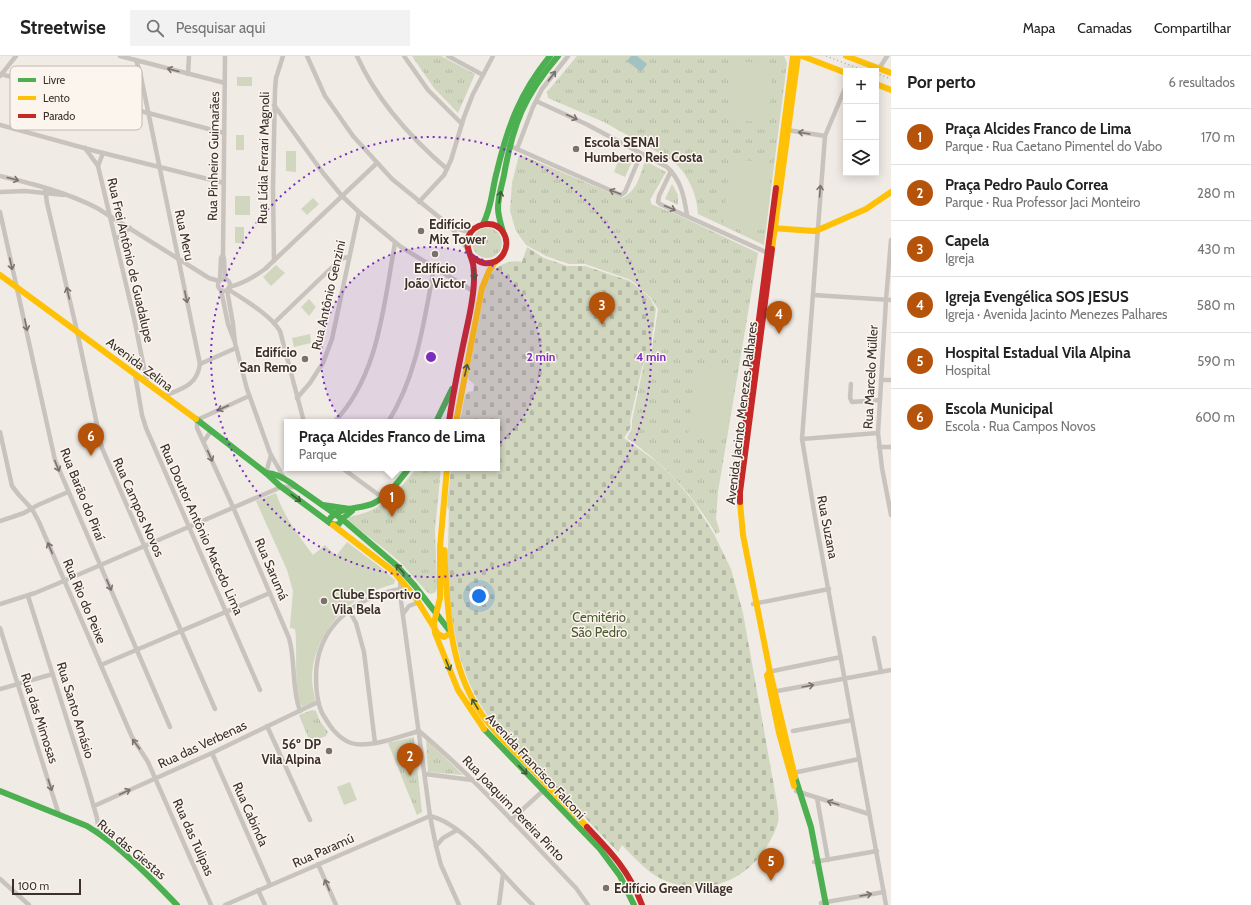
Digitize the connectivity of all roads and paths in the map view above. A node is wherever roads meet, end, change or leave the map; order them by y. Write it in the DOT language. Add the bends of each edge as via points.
graph roads {
  1 [pos="16,56"];
  2 [pos="120,56"];
  3 [pos="188,56"];
  4 [pos="225,56"];
  5 [pos="283,56"];
  6 [pos="307,56"];
  7 [pos="357,56"];
  8 [pos="404,56"];
  9 [pos="448,56"];
  10 [pos="493,56"];
  11 [pos="548,56"];
  12 [pos="558,56"];
  13 [pos="568,56"];
  14 [pos="793,56"];
  15 [pos="798,56"];
  16 [pos="802,56"];
  17 [pos="846,56"];
  18 [pos="887,56"];
  19 [pos="136,60"];
  20 [pos="138,66"];
  21 [pos="876,68"];
  22 [pos="879,69"];
  23 [pos="843,72"];
  24 [pos="188,74"];
  25 [pos="891,74"];
  26 [pos="0,75"];
  27 [pos="483,75"];
  28 [pos="10,78"];
  29 [pos="142,82"];
  30 [pos="225,83"];
  31 [pos="879,85"];
  32 [pos="891,90"];
  33 [pos="843,93"];
  34 [pos="536,101"];
  35 [pos="274,105"];
  36 [pos="142,111"];
  37 [pos="148,113"];
  38 [pos="462,124"];
  39 [pos="0,125"];
  40 [pos="10,128"];
  41 [pos="18,130"];
  42 [pos="786,130"];
  43 [pos="224,133"];
  44 [pos="824,136"];
  45 [pos="522,137"];
  46 [pos="508,143"];
  47 [pos="85,148"];
  48 [pos="517,149"];
  49 [pos="103,153"];
  50 [pos="641,154"];
  51 [pos="377,163"];
  52 [pos="98,166"];
  53 [pos="159,167"];
  54 [pos="447,169"];
  55 [pos="671,171"];
  56 [pos="0,176"];
  57 [pos="25,182"];
  58 [pos="224,183"];
  59 [pos="45,190"];
  60 [pos="25,191"];
  61 [pos="0,192"];
  62 [pos="891,192"];
  63 [pos="342,196"];
  64 [pos="419,202"];
  65 [pos="0,212"];
  66 [pos="359,212"];
  67 [pos="687,215"];
  68 [pos="111,216"];
  69 [pos="483,224"];
  70 [pos="450,226"];
  71 [pos="130,228"];
  72 [pos="474,228"];
  73 [pos="773,228"];
  74 [pos="818,230"];
  75 [pos="504,233"];
  76 [pos="116,239"];
  77 [pos="891,240"];
  78 [pos="395,243"];
  79 [pos="470,253"];
  80 [pos="770,254"];
  81 [pos="349,257"];
  82 [pos="178,259"];
  83 [pos="274,261"];
  84 [pos="495,262"];
  85 [pos="434,268"];
  86 [pos="0,275"];
  87 [pos="209,278"];
  88 [pos="225,284"];
  89 [pos="17,287"];
  90 [pos="220,289"];
  91 [pos="474,291"];
  92 [pos="813,295"];
  93 [pos="888,300"];
  94 [pos="274,323"];
  95 [pos="77,331"];
  96 [pos="236,346"];
  97 [pos="200,364"];
  98 [pos="135,374"];
  99 [pos="881,380"];
  100 [pos="891,380"];
  101 [pos="455,382"];
  102 [pos="147,383"];
  103 [pos="851,384"];
  104 [pos="164,396"];
  105 [pos="249,396"];
  106 [pos="297,398"];
  107 [pos="880,400"];
  108 [pos="459,404"];
  109 [pos="303,419"];
  110 [pos="337,419"];
  111 [pos="390,419"];
  112 [pos="437,419"];
  113 [pos="449,419"];
  114 [pos="456,419"];
  115 [pos="197,420"];
  116 [pos="211,431"];
  117 [pos="0,432"];
  118 [pos="878,433"];
  119 [pos="802,439"];
  120 [pos="204,441"];
  121 [pos="891,447"];
  122 [pos="879,448"];
  123 [pos="271,455"];
  124 [pos="348,471"];
  125 [pos="406,471"];
  126 [pos="447,471"];
  127 [pos="266,473"];
  128 [pos="285,480"];
  129 [pos="281,487"];
  130 [pos="297,488"];
  131 [pos="68,492"];
  132 [pos="382,498"];
  133 [pos="322,505"];
  134 [pos="233,507"];
  135 [pos="32,509"];
  136 [pos="353,509"];
  137 [pos="335,514"];
  138 [pos="891,515"];
  139 [pos="342,519"];
  140 [pos="0,521"];
  141 [pos="332,524"];
  142 [pos="189,526"];
  143 [pos="442,539"];
  144 [pos="145,546"];
  145 [pos="100,565"];
  146 [pos="400,579"];
  147 [pos="64,581"];
  148 [pos="400,589"];
  149 [pos="828,589"];
  150 [pos="270,593"];
  151 [pos="440,593"];
  152 [pos="28,596"];
  153 [pos="427,600"];
  154 [pos="401,601"];
  155 [pos="419,602"];
  156 [pos="754,603"];
  157 [pos="0,604"];
  158 [pos="409,606"];
  159 [pos="349,610"];
  160 [pos="227,612"];
  161 [pos="437,613"];
  162 [pos="403,614"];
  163 [pos="0,628"];
  164 [pos="434,628"];
  165 [pos="182,631"];
  166 [pos="451,632"];
  167 [pos="874,638"];
  168 [pos="136,650"];
  169 [pos="840,657"];
  170 [pos="101,665"];
  171 [pos="891,670"];
  172 [pos="768,672"];
  173 [pos="882,672"];
  174 [pos="53,674"];
  175 [pos="844,679"];
  176 [pos="18,684"];
  177 [pos="0,689"];
  178 [pos="260,690"];
  179 [pos="773,692"];
  180 [pos="318,702"];
  181 [pos="215,709"];
  182 [pos="300,711"];
  183 [pos="852,720"];
  184 [pos="267,726"];
  185 [pos="170,727"];
  186 [pos="419,731"];
  187 [pos="793,731"];
  188 [pos="375,743"];
  189 [pos="212,753"];
  190 [pos="859,759"];
  191 [pos="792,773"];
  192 [pos="425,774"];
  193 [pos="156,778"];
  194 [pos="472,780"];
  195 [pos="545,788"];
  196 [pos="0,791"];
  197 [pos="798,792"];
  198 [pos="817,798"];
  199 [pos="94,806"];
  200 [pos="869,814"];
  201 [pos="59,815"];
  202 [pos="430,816"];
  203 [pos="310,820"];
  204 [pos="511,820"];
  205 [pos="457,830"];
  206 [pos="99,833"];
  207 [pos="436,846"];
  208 [pos="876,852"];
  209 [pos="828,860"];
  210 [pos="816,862"];
  211 [pos="318,864"];
  212 [pos="503,874"];
  213 [pos="0,879"];
  214 [pos="270,885"];
  215 [pos="258,890"];
  216 [pos="884,892"];
  217 [pos="823,904"];
  218 [pos="29,905"];
  219 [pos="177,905"];
  220 [pos="211,905"];
  221 [pos="225,905"];
  222 [pos="265,905"];
  223 [pos="336,905"];
  224 [pos="459,905"];
  225 [pos="499,905"];
  226 [pos="533,905"];
  227 [pos="588,905"];
  228 [pos="634,905"];
  229 [pos="642,905"];
  230 [pos="886,905"];
  1 -- 26 [label="street"];
  2 -- 19 [label="street"];
  3 -- 24 [label="street"];
  4 -- 30 [label="street, Rua Pinheiro Guimarães"];
  5 -- 35 [label="street, Rua Lídia Ferrari Magnoli" via="276,78"];
  6 -- 51 [label="street" via="334,110"];
  7 -- 54 [label="street" via="373,87 402,125"];
  8 -- 38 [label="street" via="428,90"];
  9 -- 27 [label="street"];
  10 -- 27 [label="street"];
  11 -- 46 [label="main road" via="520,99 510,122"];
  12 -- 46 [label="main road" via="529,96"];
  34 -- 13 [label="street, one-way"];
  14 -- 42 [label="main road, Avenida Jacinto Menezes Palhares"];
  15 -- 42 [label="main road, Avenida Jacinto Menezes Palhares"];
  16 -- 23 [label="main road"];
  17 -- 21 [label="main road"];
  18 -- 22 [label="street"];
  19 -- 20 [label="street, Rua Meru"];
  24 -- 19 [label="street, one-way"];
  22 -- 25 [label="main road"];
  24 -- 30 [label="street"];
  26 -- 28 [label="street"];
  27 -- 38 [label="street"];
  29 -- 37 [label="street, Rua Meru"];
  30 -- 43 [label="street, Rua Pinheiro Guimarães"];
  31 -- 32 [label="main road"];
  33 -- 44 [label="street"];
  34 -- 45 [label="street"];
  34 -- 50 [label="street, one-way"];
  35 -- 63 [label="street"];
  35 -- 83 [label="street, Rua Lídia Ferrari Magnoli"];
  36 -- 37 [label="street"];
  37 -- 43 [label="street"];
  37 -- 53 [label="street, Rua Meru"];
  38 -- 54 [label="street"];
  39 -- 40 [label="street"];
  41 -- 47 [label="street"];
  44 -- 42 [label="street, one-way"];
  42 -- 73 [label="main road, Avenida Jacinto Menezes Palhares"];
  43 -- 58 [label="street, Rua Pinheiro Guimarães"];
  74 -- 44 [label="street, Rua Suzana, one-way"];
  45 -- 46 [label="street"];
  45 -- 48 [label="street"];
  46 -- 48 [label="street"];
  46 -- 69 [label="main road" via="494,182 490,209"];
  75 -- 46 [label="main road, one-way" via="498,210"];
  47 -- 49 [label="street"];
  47 -- 52 [label="street, Rua Frei Antônio de Guadalupe"];
  50 -- 48 [label="street, one-way" via="625,192 621,195"];
  49 -- 52 [label="street, Rua Frei Antônio de Guadalupe"];
  49 -- 53 [label="street"];
  50 -- 55 [label="street"];
  51 -- 63 [label="street"];
  51 -- 64 [label="street"];
  52 -- 68 [label="street, Rua Frei Antônio de Guadalupe"];
  53 -- 58 [label="street"];
  53 -- 82 [label="street, Rua Meru"];
  54 -- 64 [label="street" via="439,182"];
  55 -- 67 [label="street" via="684,195"];
  55 -- 67 [label="street, one-way" via="658,202"];
  56 -- 57 [label="street, one-way"];
  57 -- 59 [label="street"];
  57 -- 60 [label="street"];
  58 -- 88 [label="street, Rua Pinheiro Guimarães" via="221,258"];
  59 -- 60 [label="street"];
  59 -- 68 [label="street" via="58,191"];
  95 -- 59 [label="street, Rua Campos Novos, one-way" via="46,204"];
  60 -- 61 [label="street"];
  62 -- 74 [label="main road" via="866,209"];
  63 -- 66 [label="street"];
  63 -- 83 [label="street"];
  64 -- 70 [label="street"];
  65 -- 89 [label="street, Rua Barão do Piraí, one-way"];
  66 -- 78 [label="street"];
  66 -- 81 [label="street, Rua Antônio Genzini"];
  67 -- 80 [label="street"];
  68 -- 71 [label="street"];
  68 -- 76 [label="street, Rua Frei Antônio de Guadalupe"];
  69 -- 72 [label="main road"];
  69 -- 75 [label="main road" via="495,226"];
  70 -- 72 [label="street" via="465,230"];
  70 -- 79 [label="street"];
  71 -- 76 [label="street"];
  71 -- 82 [label="street"];
  72 -- 79 [label="main road" via="467,241"];
  73 -- 74 [label="main road"];
  73 -- 80 [label="main road, Avenida Jacinto Menezes Palhares"];
  74 -- 92 [label="street, Rua Suzana"];
  75 -- 84 [label="main road" via="506,248"];
  76 -- 102 [label="street, Rua Frei Antônio de Guadalupe"];
  77 -- 93 [label="street, Rua Marcelo Müller"];
  78 -- 85 [label="street"];
  78 -- 110 [label="street" via="370,362 354,395"];
  79 -- 84 [label="main road" via="482,263"];
  79 -- 91 [label="main road, one-way"];
  80 -- 156 [label="main road, Avenida Jacinto Menezes Palhares" via="736,508 739,535"];
  81 -- 94 [label="street" via="343,258"];
  81 -- 106 [label="street, Rua Antônio Genzini" via="329,347 317,372"];
  82 -- 87 [label="street"];
  82 -- 97 [label="street, Rua Meru, one-way"];
  83 -- 88 [label="street" via="254,277 241,283"];
  108 -- 84 [label="main road, one-way" via="482,288"];
  85 -- 91 [label="street"];
  85 -- 111 [label="street" via="417,351 407,384"];
  86 -- 89 [label="main road, Avenida Zelina"];
  87 -- 88 [label="street"];
  87 -- 90 [label="street"];
  88 -- 90 [label="street"];
  88 -- 90 [label="street, Rua Pinheiro Guimarães" via="218,285"];
  88 -- 94 [label="street"];
  88 -- 96 [label="street, Rua Pinheiro Guimarães"];
  89 -- 95 [label="main road, Avenida Zelina"];
  89 -- 131 [label="street, Rua Barão do Piraí, one-way" via="55,460"];
  90 -- 96 [label="street, Rua Pinheiro Guimarães"];
  91 -- 101 [label="main road"];
  92 -- 93 [label="street"];
  92 -- 119 [label="street, Rua Suzana"];
  93 -- 99 [label="street, Rua Marcelo Müller"];
  94 -- 106 [label="street" via="282,335"];
  95 -- 98 [label="main road, Avenida Zelina"];
  95 -- 144 [label="street, Rua Campos Novos" via="102,448"];
  96 -- 97 [label="street"];
  96 -- 105 [label="street, Rua Pinheiro Guimarães"];
  97 -- 104 [label="street" via="198,373 190,385"];
  98 -- 102 [label="main road, Avenida Zelina"];
  98 -- 142 [label="street, Rua Doutor Antônio Macedo Lima" via="146,428"];
  99 -- 100 [label="street"];
  99 -- 107 [label="street, Rua Marcelo Müller"];
  101 -- 108 [label="main road" via="460,387"];
  101 -- 112 [label="main road"];
  101 -- 113 [label="main road"];
  102 -- 104 [label="main road, Avenida Zelina"];
  103 -- 107 [label="street" via="852,402"];
  104 -- 115 [label="main road, Avenida Zelina"];
  105 -- 115 [label="street, one-way"];
  105 -- 123 [label="street, Rua Pinheiro Guimarães"];
  106 -- 109 [label="street"];
  107 -- 118 [label="street, Rua Marcelo Müller"];
  108 -- 114 [label="main road"];
  115 -- 116 [label="main road, Avenida Zelina"];
  115 -- 120 [label="street, Rua Sarumá" via="197,428"];
  116 -- 120 [label="street"];
  116 -- 127 [label="main road, Avenida Zelina"];
  117 -- 135 [label="street, Rua Rio do Peixe" via="12,486 18,496"];
  118 -- 119 [label="street"];
  118 -- 122 [label="street, Rua Marcelo Müller"];
  119 -- 149 [label="street, Rua Suzana"];
  120 -- 134 [label="street, Rua Sarumá, one-way"];
  121 -- 122 [label="street"];
  122 -- 138 [label="street, Rua Marcelo Müller"];
  123 -- 127 [label="street"];
  123 -- 128 [label="street, Rua Pinheiro Guimarães"];
  124 -- 132 [label="street"];
  125 -- 132 [label="main road"];
  126 -- 143 [label="main road, Avenida Francisco Falconi"];
  127 -- 128 [label="main road"];
  127 -- 129 [label="main road"];
  128 -- 130 [label="main road"];
  129 -- 130 [label="street"];
  129 -- 134 [label="street"];
  129 -- 141 [label="main road, one-way"];
  130 -- 133 [label="main road"];
  131 -- 135 [label="street"];
  131 -- 145 [label="street, Rua Barão do Piraí"];
  132 -- 136 [label="main road" via="367,506"];
  133 -- 136 [label="main road"];
  133 -- 137 [label="main road"];
  134 -- 142 [label="street"];
  134 -- 150 [label="street, Rua Sarumá"];
  135 -- 140 [label="street"];
  147 -- 135 [label="street, Rua Rio do Peixe, one-way"];
  136 -- 137 [label="main road"];
  136 -- 139 [label="main road"];
  137 -- 139 [label="main road"];
  137 -- 141 [label="main road" via="330,517"];
  139 -- 141 [label="main road" via="338,525"];
  153 -- 139 [label="main road, one-way" via="397,566"];
  141 -- 146 [label="main road"];
  142 -- 144 [label="street"];
  142 -- 160 [label="street, Rua Doutor Antônio Macedo Lima"];
  143 -- 151 [label="main road, Avenida Francisco Falconi"];
  143 -- 166 [label="main road, Avenida Francisco Falconi"];
  144 -- 145 [label="street"];
  144 -- 165 [label="street, Rua Campos Novos"];
  145 -- 147 [label="street"];
  145 -- 168 [label="street, Rua Barão do Piraí, one-way"];
  146 -- 148 [label="street"];
  146 -- 155 [label="main road"];
  147 -- 152 [label="street"];
  147 -- 170 [label="street, Rua Rio do Peixe"];
  148 -- 154 [label="street"];
  148 -- 159 [label="street" via="373,596"];
  149 -- 156 [label="street"];
  149 -- 169 [label="street, Rua Suzana"];
  150 -- 160 [label="street"];
  150 -- 182 [label="street, Rua Sarumá" via="291,645 295,692"];
  151 -- 153 [label="main road"];
  151 -- 161 [label="main road, Avenida Francisco Falconi"];
  152 -- 157 [label="street"];
  152 -- 174 [label="street, Rua Santo Amásio"];
  153 -- 161 [label="main road"];
  154 -- 158 [label="street"];
  154 -- 162 [label="street"];
  155 -- 158 [label="street"];
  155 -- 164 [label="main road"];
  156 -- 172 [label="main road, Avenida Jacinto Menezes Palhares"];
  158 -- 162 [label="street"];
  159 -- 180 [label="street" via="336,622 320,649 316,669"];
  159 -- 188 [label="street" via="356,623 364,652"];
  160 -- 165 [label="street"];
  160 -- 178 [label="street, Rua Doutor Antônio Macedo Lima"];
  161 -- 164 [label="main road, Avenida Francisco Falconi"];
  161 -- 166 [label="main road"];
  162 -- 186 [label="street"];
  163 -- 176 [label="street, Rua das Mimosas"];
  164 -- 166 [label="main road" via="444,637"];
  164 -- 195 [label="main road, Avenida Francisco Falconi, one-way" via="458,690 475,717 498,744"];
  165 -- 168 [label="street"];
  165 -- 181 [label="street, Rua Campos Novos"];
  195 -- 166 [label="main road, Avenida Francisco Falconi, one-way" via="478,708 466,684"];
  167 -- 173 [label="street"];
  168 -- 170 [label="street"];
  168 -- 185 [label="street, Rua Barão do Piraí"];
  169 -- 172 [label="street"];
  169 -- 175 [label="street, Rua Suzana"];
  193 -- 170 [label="street, Rua Rio do Peixe, one-way" via="132,738"];
  171 -- 173 [label="street"];
  172 -- 179 [label="main road, Avenida Jacinto Menezes Palhares"];
  173 -- 175 [label="street"];
  174 -- 176 [label="street"];
  174 -- 199 [label="street, Rua Santo Amásio"];
  179 -- 175 [label="street, one-way"];
  175 -- 183 [label="street, Rua Suzana"];
  176 -- 177 [label="street"];
  176 -- 201 [label="street, Rua das Mimosas, one-way"];
  179 -- 191 [label="main road, Avenida Jacinto Menezes Palhares" via="779,733"];
  180 -- 182 [label="street, Rua das Verbenas"];
  180 -- 188 [label="street" via="327,722 338,734 351,743"];
  182 -- 184 [label="street, Rua das Verbenas"];
  183 -- 187 [label="street"];
  183 -- 190 [label="street, Rua Suzana"];
  184 -- 189 [label="street, Rua das Verbenas"];
  184 -- 203 [label="street"];
  186 -- 188 [label="street"];
  186 -- 192 [label="street"];
  186 -- 194 [label="street, Rua Joaquim Pereira Pinto" via="448,755"];
  189 -- 193 [label="street, Rua das Verbenas"];
  189 -- 214 [label="street, Rua Cabinda"];
  190 -- 191 [label="street"];
  190 -- 200 [label="street, Rua Suzana"];
  191 -- 197 [label="main road, Avenida Jacinto Menezes Palhares"];
  192 -- 194 [label="street"];
  192 -- 202 [label="street"];
  199 -- 193 [label="street, Rua das Verbenas, one-way"];
  193 -- 220 [label="street, Rua das Tulipas"];
  194 -- 204 [label="street, Rua Joaquim Pereira Pinto"];
  195 -- 204 [label="street"];
  195 -- 228 [label="main road, Avenida Francisco Falconi" via="617,869"];
  195 -- 229 [label="main road, Avenida Francisco Falconi" via="614,855 636,889"];
  196 -- 201 [label="main road, Rua das Giestas"];
  197 -- 198 [label="street"];
  197 -- 210 [label="main road, Avenida Jacinto Menezes Palhares"];
  200 -- 198 [label="street, one-way"];
  198 -- 209 [label="street"];
  199 -- 206 [label="street, Rua Santo Amásio"];
  200 -- 208 [label="street, Rua Suzana"];
  201 -- 206 [label="main road, Rua das Giestas"];
  202 -- 205 [label="street" via="445,821"];
  202 -- 207 [label="street"];
  202 -- 211 [label="street, Rua Paramú"];
  204 -- 227 [label="street, Rua Joaquim Pereira Pinto" via="576,888"];
  205 -- 207 [label="street" via="443,838"];
  205 -- 212 [label="street"];
  206 -- 219 [label="main road, Rua das Giestas" via="157,883"];
  207 -- 224 [label="street"];
  208 -- 209 [label="street"];
  208 -- 216 [label="street, Rua Suzana"];
  209 -- 210 [label="street"];
  210 -- 217 [label="main road, Avenida Jacinto Menezes Palhares"];
  211 -- 214 [label="street, Rua Paramú"];
  223 -- 211 [label="street, one-way"];
  212 -- 225 [label="street"];
  212 -- 226 [label="street"];
  213 -- 218 [label="street"];
  214 -- 215 [label="street, Rua Paramú"];
  215 -- 221 [label="street, Rua Paramú"];
  215 -- 222 [label="street"];
  217 -- 216 [label="street, one-way"];
  216 -- 230 [label="street, Rua Suzana"];
}
